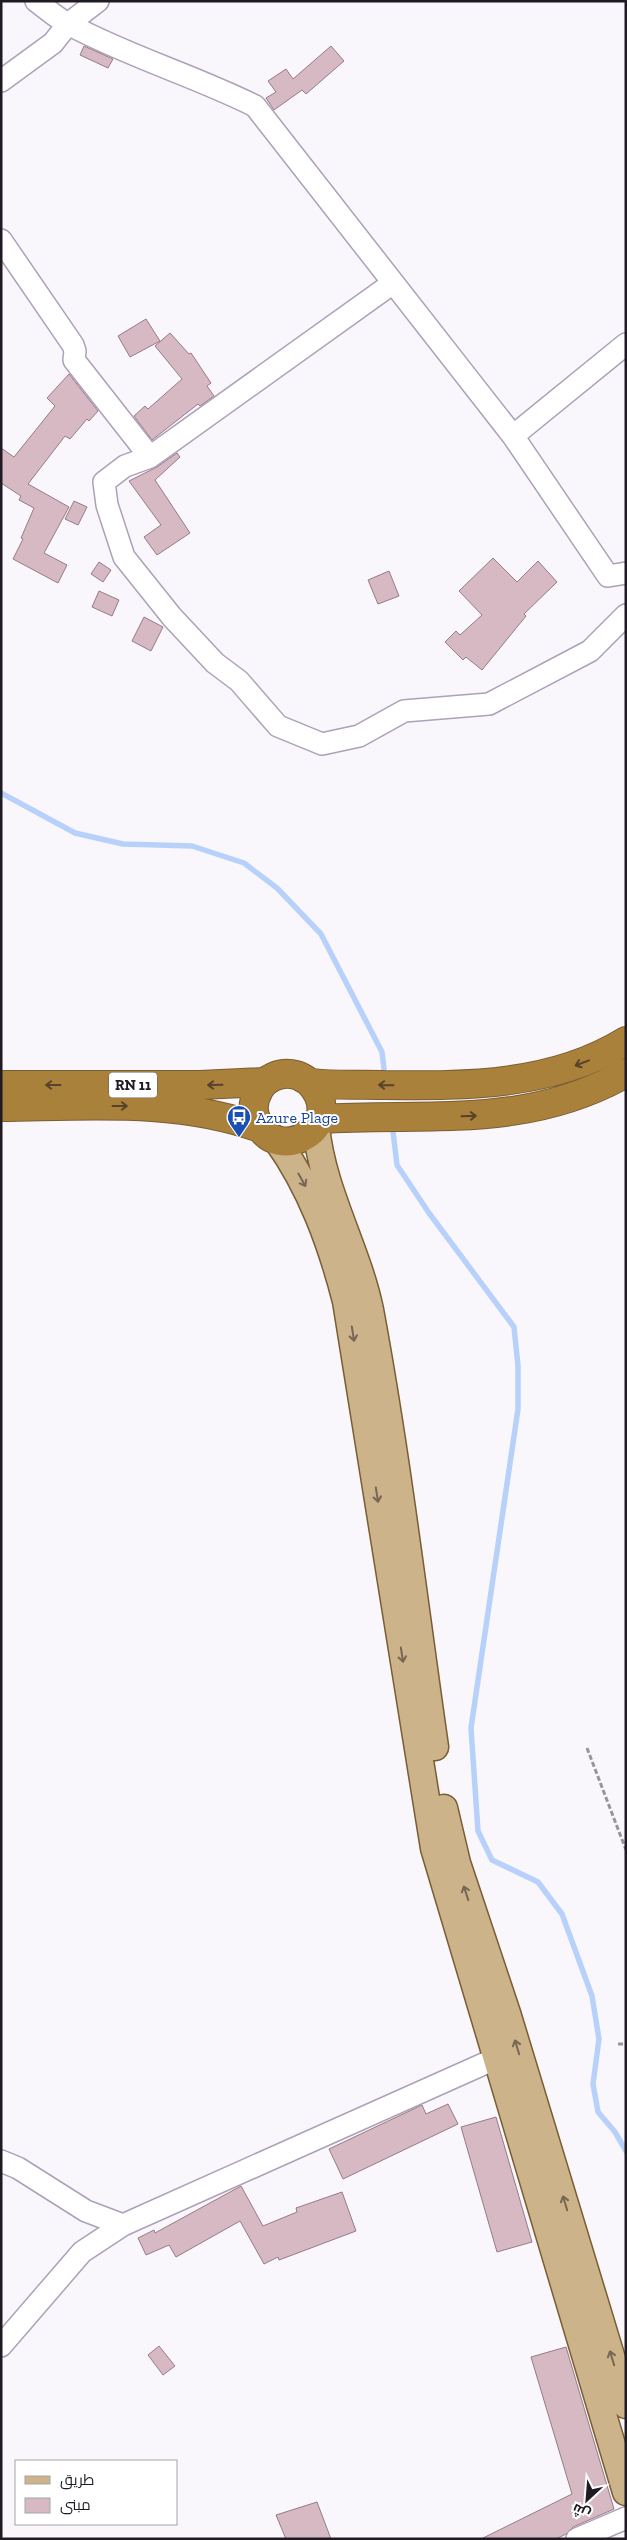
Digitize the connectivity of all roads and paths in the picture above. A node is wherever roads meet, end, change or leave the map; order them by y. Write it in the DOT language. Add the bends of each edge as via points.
graph roads {
  1 [pos="36,1"];
  2 [pos="98,1"];
  3 [pos="68,24"];
  4 [pos="1,81"];
  5 [pos="1,240"];
  6 [pos="393,283"];
  7 [pos="626,344"];
  8 [pos="513,436"];
  9 [pos="150,458"];
  10 [pos="626,573"];
  11 [pos="626,615"];
  12 [pos="626,1041"];
  13 [pos="626,1073"];
  14 [pos="264,1082"];
  15 [pos="310,1083"];
  16 [pos="1,1085"];
  17 [pos="1,1107"];
  18 [pos="327,1121"];
  19 [pos="268,1134"];
  20 [pos="587,1748"];
  21 [pos="626,1850"];
  22 [pos="618,2044"];
  23 [pos="626,2044"];
  24 [pos="497,2058"];
  25 [pos="1,2161"];
  26 [pos="123,2225"];
  27 [pos="1,2346"];
  28 [pos="626,2405"];
  29 [pos="626,2492"];
  30 [pos="626,2518"];
  31 [pos="577,2539"];
  1 -- 3 [label="street"];
  2 -- 3 [label="street"];
  3 -- 4 [label="street" via="53,43"];
  3 -- 6 [label="street" via="255,106"];
  5 -- 9 [label="street" via="73,344 74,360"];
  6 -- 8 [label="street"];
  6 -- 9 [label="street"];
  7 -- 8 [label="street"];
  8 -- 10 [label="street" via="608,576"];
  9 -- 11 [label="street" via="125,466 104,482 107,505 124,557 172,617 216,663 239,681 278,726 322,744 359,736 404,711 489,704 590,651"];
  12 -- 15 [label="highway, one-way" via="592,1059 514,1081 425,1085"];
  18 -- 13 [label="highway, one-way" via="494,1115 583,1093"];
  14 -- 15 [label="highway" via="287,1074"];
  14 -- 16 [label="highway, RN 11, one-way"];
  14 -- 19 [label="highway" via="254,1100 254,1110"];
  15 -- 18 [label="highway" via="316,1089"];
  17 -- 19 [label="highway, RN 11, one-way" via="167,1107 214,1114"];
  18 -- 19 [label="highway" via="302,1139 289,1142"];
  28 -- 18 [label="main road, one-way" via="507,2013 457,1864 442,1794 401,1503 369,1309 354,1252 324,1173"];
  19 -- 24 [label="main road, one-way" via="295,1167 312,1200 339,1272 434,1848"];
  20 -- 21 [label="path"];
  22 -- 23 [label="path"];
  24 -- 26 [label="street"];
  24 -- 29 [label="main road"];
  25 -- 26 [label="street" via="18,2168 86,2211"];
  26 -- 27 [label="street" via="82,2252"];
  30 -- 31 [label="street"];
}
